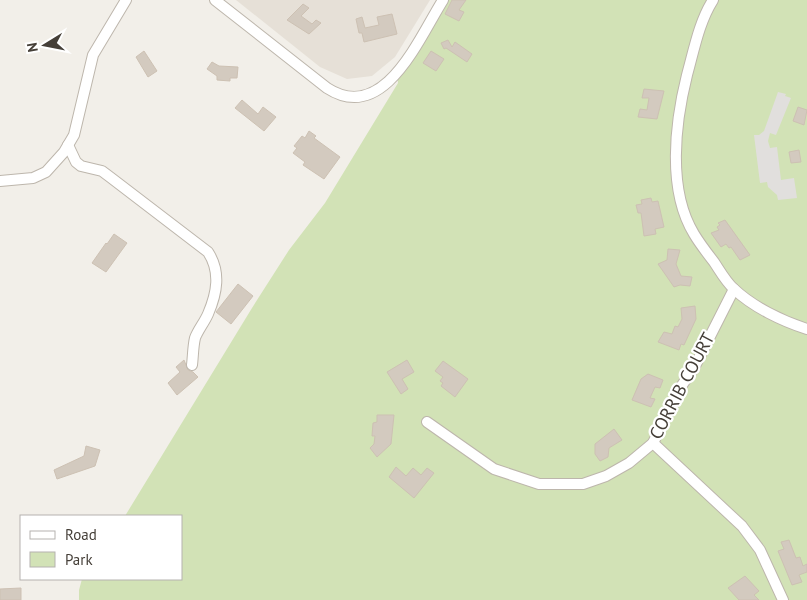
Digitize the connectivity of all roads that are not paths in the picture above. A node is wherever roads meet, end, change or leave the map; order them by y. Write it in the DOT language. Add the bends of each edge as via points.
graph roads {
  1 [pos="126,0"];
  2 [pos="215,0"];
  3 [pos="443,0"];
  4 [pos="713,0"];
  5 [pos="68,145"];
  6 [pos="0,181"];
  7 [pos="734,289"];
  8 [pos="807,329"];
  9 [pos="192,365"];
  10 [pos="427,422"];
  11 [pos="653,443"];
  12 [pos="783,600"];
  1 -- 5 [label="street" via="93,55 74,135"];
  2 -- 3 [label="street" via="332,91 360,96 379,90 391,80"];
  4 -- 7 [label="street" via="697,38 680,104 676,136 677,173 681,203 693,233"];
  5 -- 6 [label="street" via="46,172 34,178"];
  5 -- 9 [label="street" via="76,162 102,171 208,252 214,262 216,285 208,314 195,340"];
  7 -- 8 [label="street" via="770,313"];
  7 -- 11 [label="street, CORRIB COURT"];
  10 -- 11 [label="street, CORRIB COURT" via="494,469 539,484 583,484 606,476 629,463"];
  11 -- 12 [label="street" via="742,526 760,550"];
}
